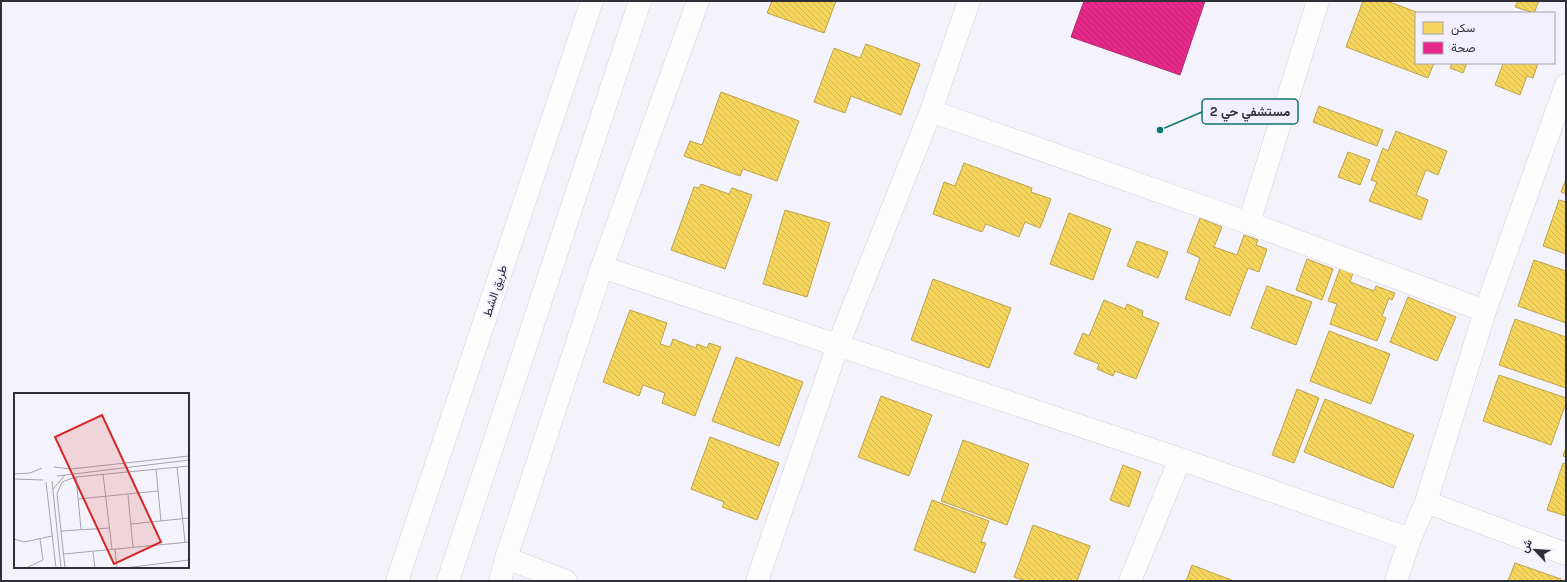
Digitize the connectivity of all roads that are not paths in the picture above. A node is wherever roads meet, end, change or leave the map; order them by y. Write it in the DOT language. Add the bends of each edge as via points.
graph roads {
  1 [pos="592,1"];
  2 [pos="640,1"];
  3 [pos="698,1"];
  4 [pos="969,1"];
  5 [pos="1318,1"];
  6 [pos="1566,85"];
  7 [pos="931,111"];
  8 [pos="1249,222"];
  9 [pos="602,267"];
  10 [pos="1485,311"];
  11 [pos="838,345"];
  12 [pos="1180,459"];
  13 [pos="1426,502"];
  14 [pos="1410,538"];
  15 [pos="1566,554"];
  16 [pos="506,558"];
  17 [pos="397,581"];
  18 [pos="448,581"];
  19 [pos="500,581"];
  20 [pos="566,581"];
  21 [pos="757,581"];
  22 [pos="1130,581"];
  23 [pos="1396,581"];
  1 -- 17 [label="street, طريق الشط"];
  2 -- 18 [label="street"];
  3 -- 9 [label="street"];
  4 -- 7 [label="street"];
  5 -- 8 [label="street"];
  6 -- 10 [label="street"];
  7 -- 8 [label="street"];
  7 -- 11 [label="street"];
  8 -- 10 [label="street"];
  9 -- 11 [label="street"];
  9 -- 16 [label="street"];
  10 -- 13 [label="street"];
  11 -- 12 [label="street"];
  11 -- 21 [label="street"];
  12 -- 14 [label="street"];
  12 -- 22 [label="street"];
  13 -- 14 [label="street"];
  13 -- 15 [label="street"];
  14 -- 23 [label="street"];
  16 -- 19 [label="street"];
  16 -- 20 [label="street"];
}
